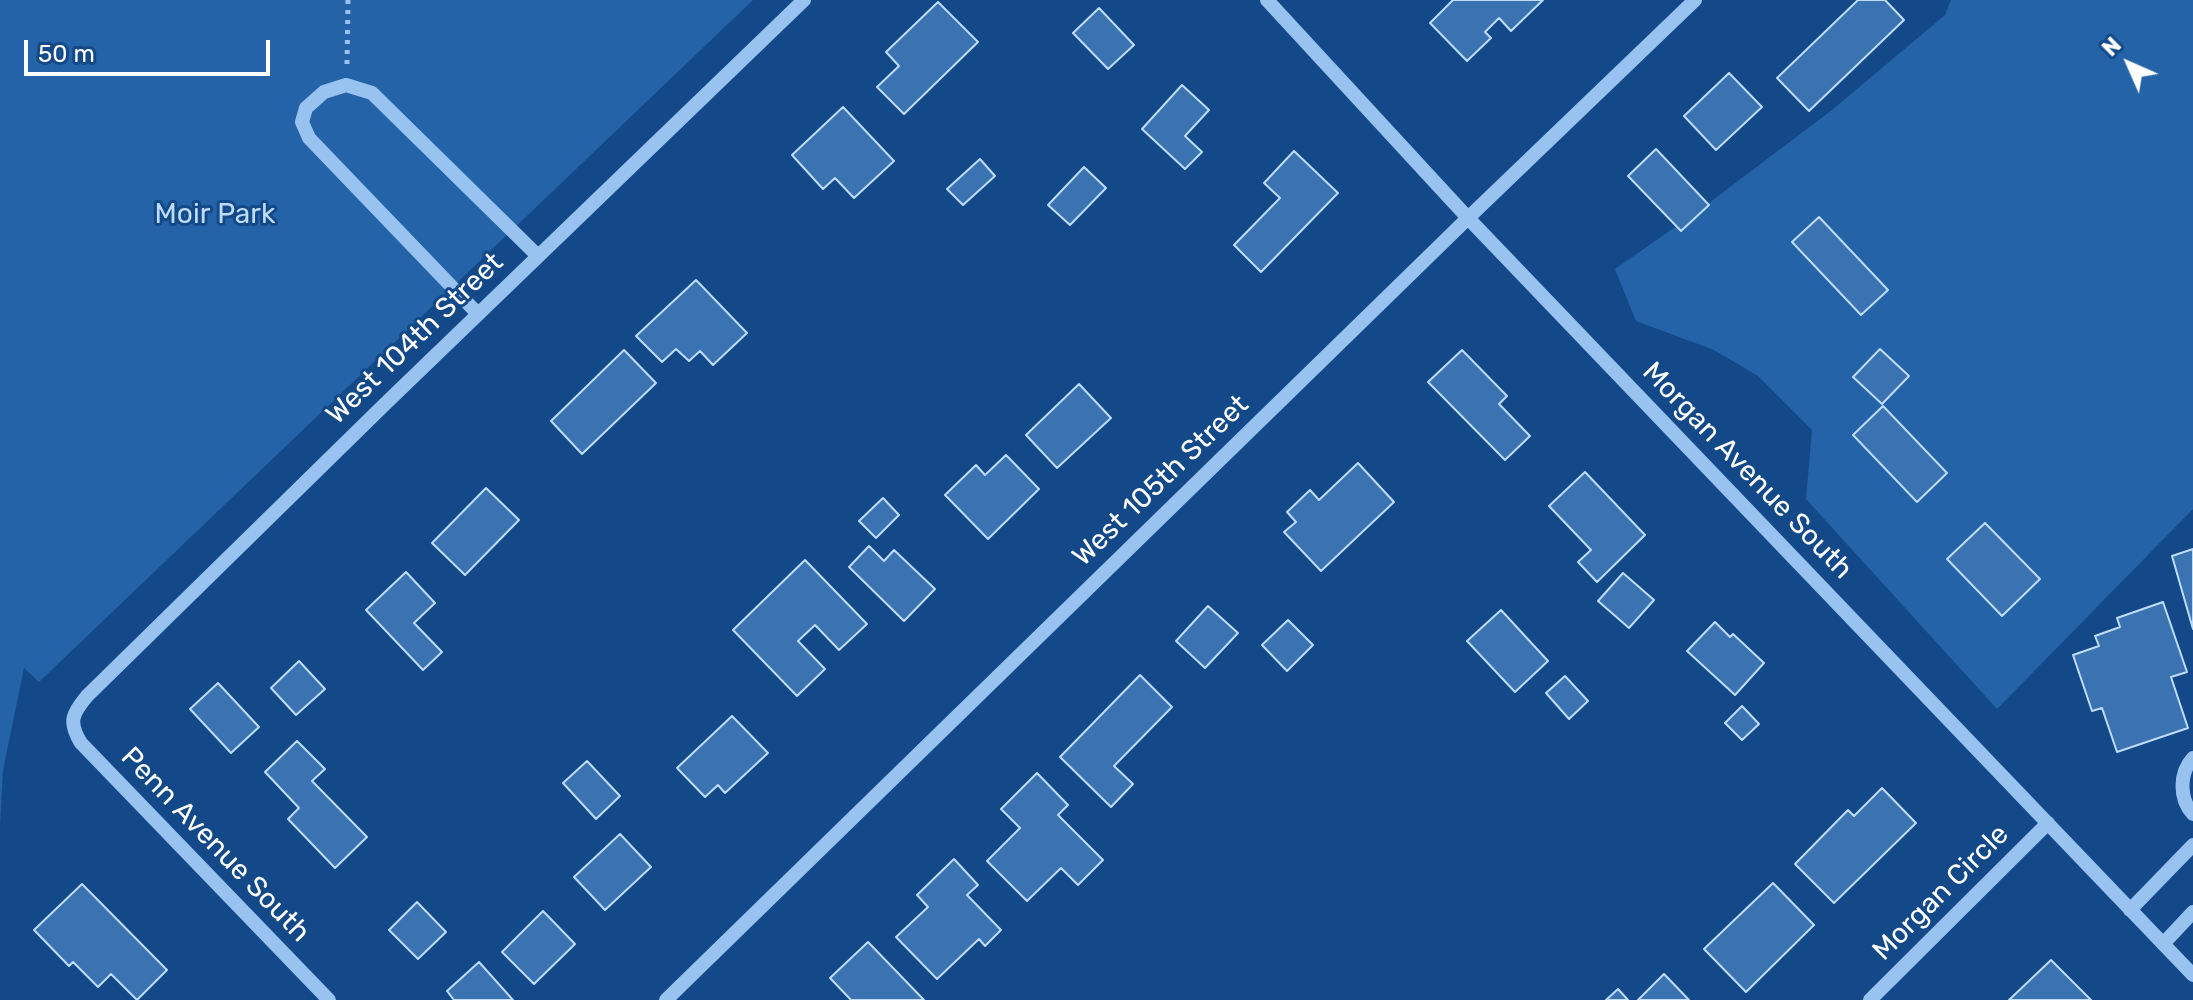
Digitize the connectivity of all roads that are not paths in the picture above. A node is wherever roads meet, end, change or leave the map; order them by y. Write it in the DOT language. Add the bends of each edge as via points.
graph roads {
  1 [pos="804,0"];
  2 [pos="1267,0"];
  3 [pos="1695,0"];
  4 [pos="1468,218"];
  5 [pos="538,256"];
  6 [pos="478,314"];
  7 [pos="72,722"];
  8 [pos="2193,758"];
  9 [pos="2193,814"];
  10 [pos="2048,823"];
  11 [pos="2193,845"];
  12 [pos="2130,910"];
  13 [pos="2193,912"];
  14 [pos="2163,944"];
  15 [pos="2193,975"];
  16 [pos="329,1000"];
  17 [pos="666,1000"];
  18 [pos="1870,1000"];
  1 -- 5 [label="street, West 104th Street"];
  2 -- 4 [label="street, Morgan Avenue South"];
  3 -- 4 [label="street, West 105th Street"];
  4 -- 10 [label="street, Morgan Avenue South"];
  4 -- 17 [label="street, West 105th Street"];
  5 -- 6 [label="street, West 104th Street"];
  5 -- 6 [label="street" via="372,93 346,85 324,92 306,108 302,122 309,138"];
  6 -- 7 [label="street, West 104th Street" via="87,696"];
  7 -- 16 [label="street, Penn Avenue South" via="81,743"];
  8 -- 9 [label="street" via="2182,783 2185,806"];
  10 -- 12 [label="street, Morgan Avenue South"];
  10 -- 18 [label="street, Morgan Circle"];
  11 -- 12 [label="street"];
  12 -- 14 [label="street, Morgan Avenue South"];
  13 -- 14 [label="street"];
  14 -- 15 [label="street, Morgan Avenue South"];
}
